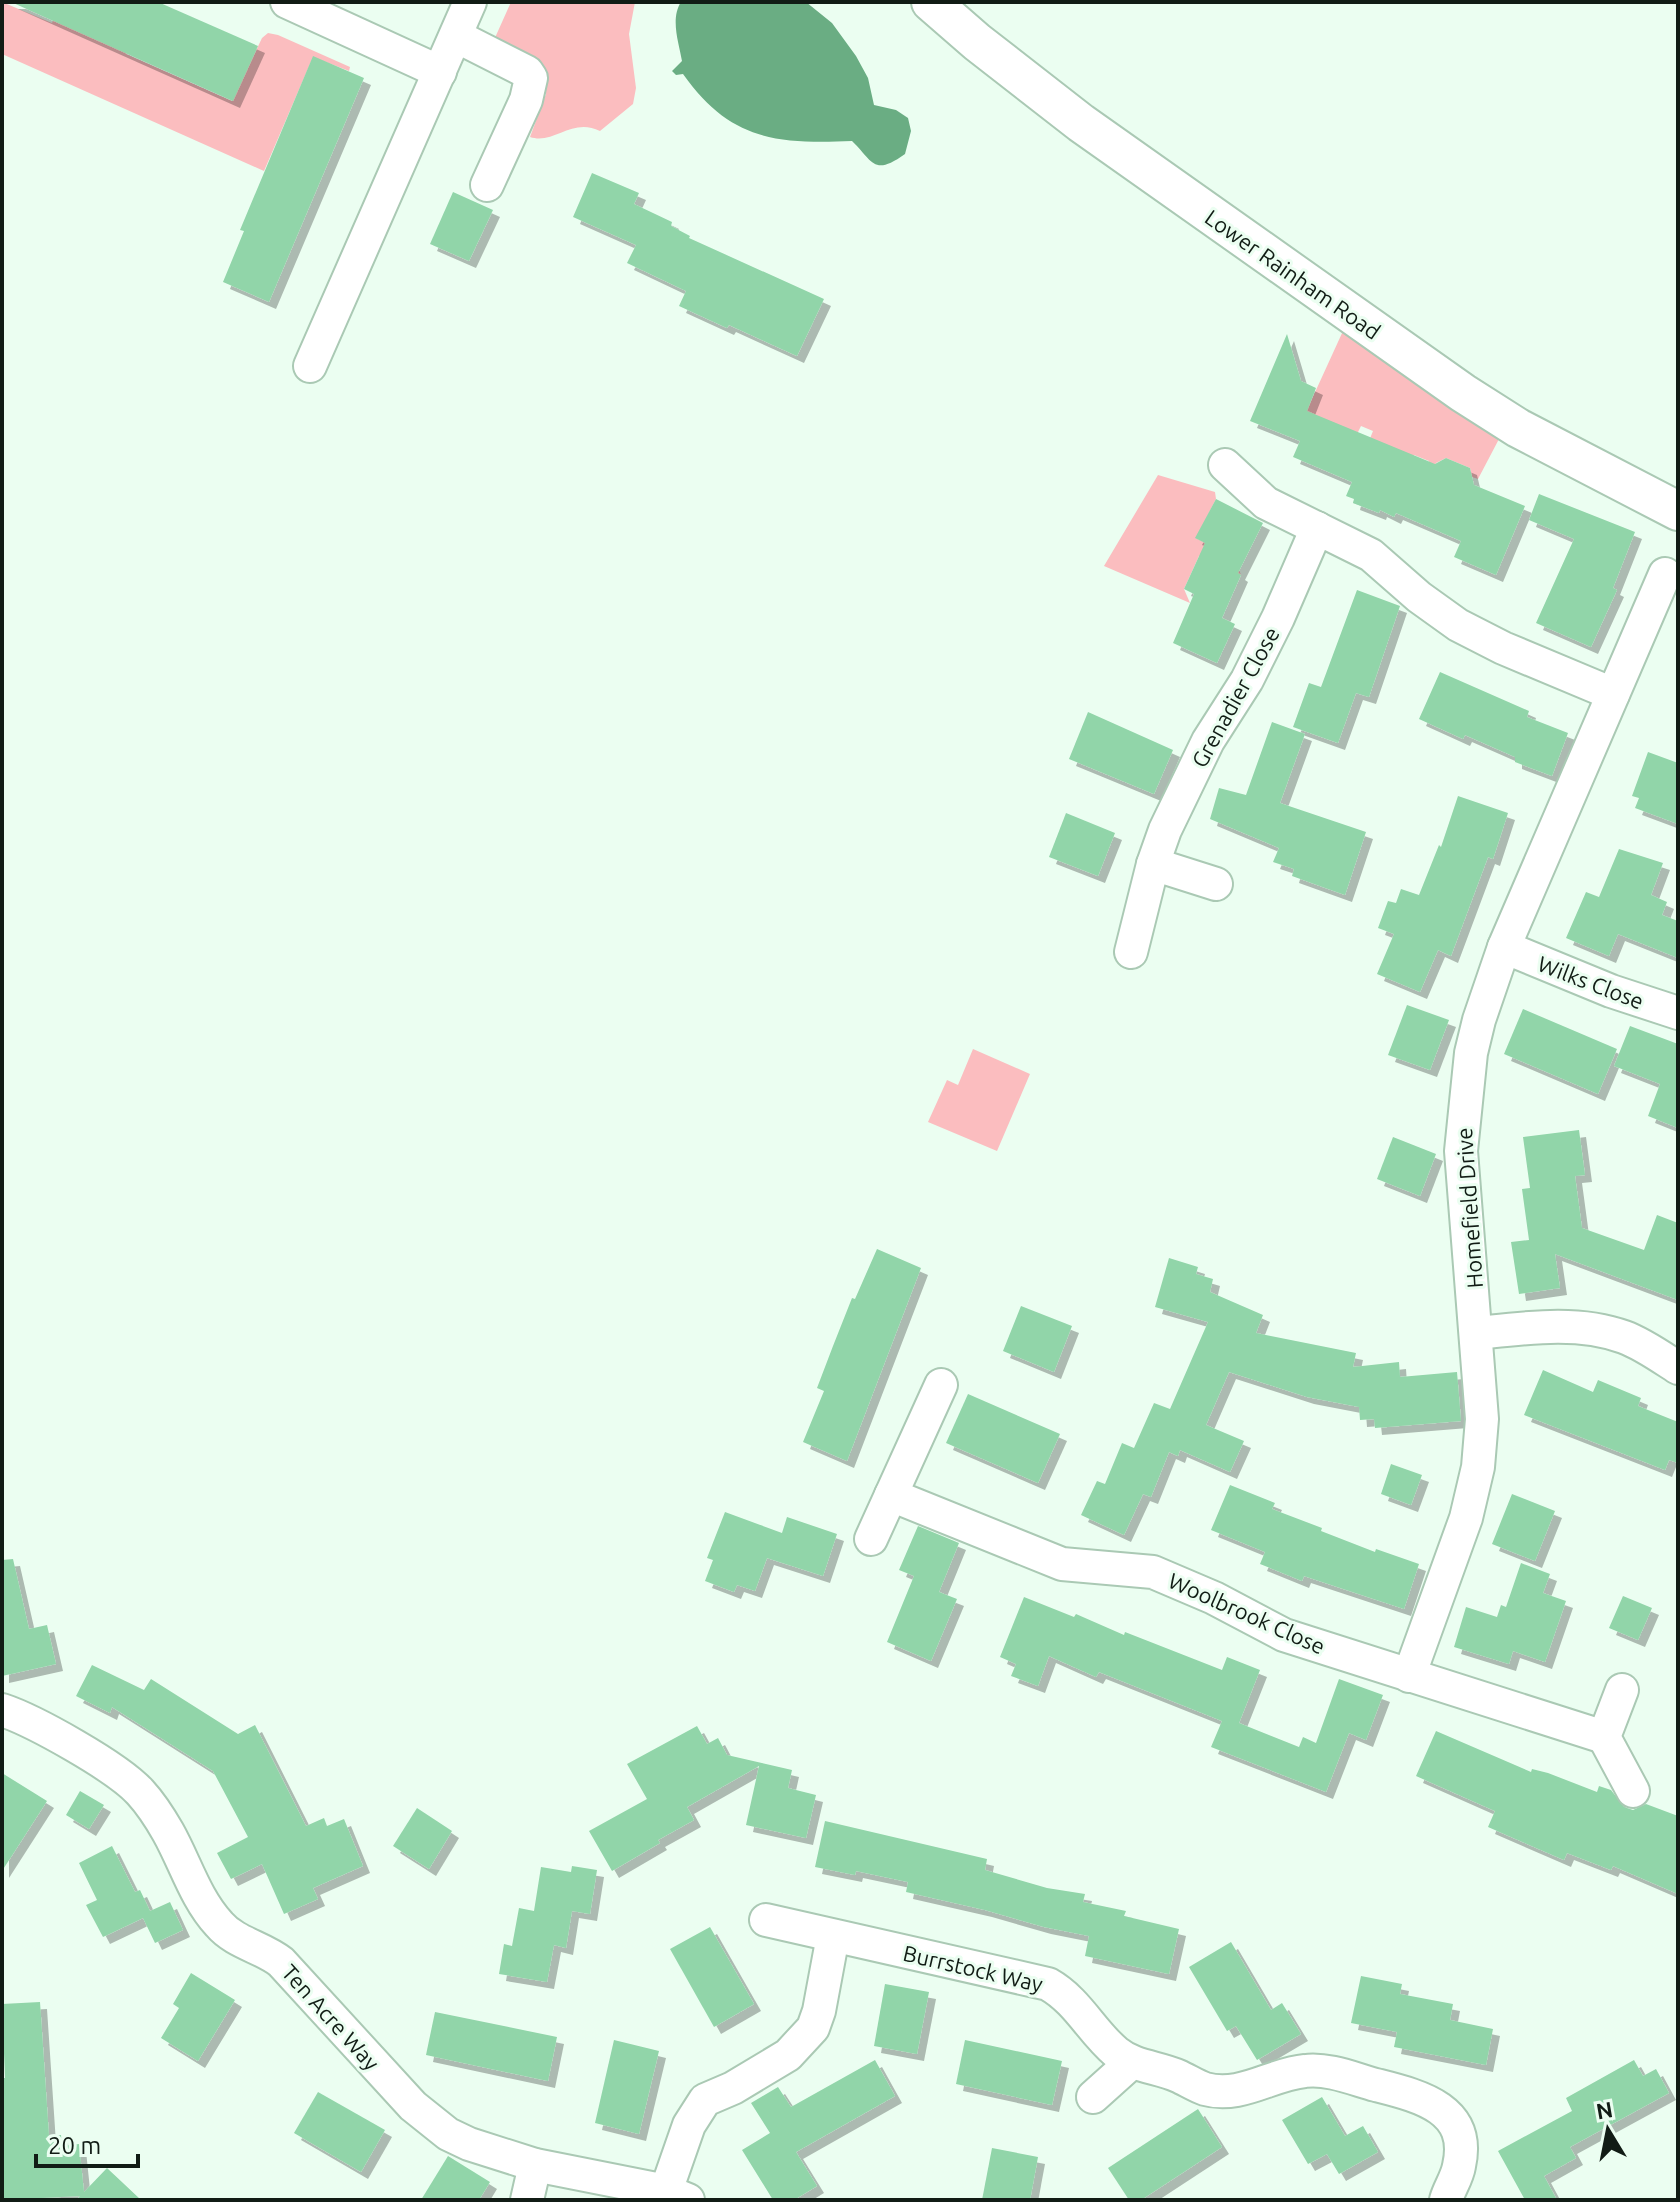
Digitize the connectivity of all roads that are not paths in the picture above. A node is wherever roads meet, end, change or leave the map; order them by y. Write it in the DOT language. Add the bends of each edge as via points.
graph roads {
  1 [pos="287,2"];
  2 [pos="470,2"];
  3 [pos="931,2"];
  4 [pos="456,36"];
  5 [pos="440,72"];
  6 [pos="487,185"];
  7 [pos="310,366"];
  8 [pos="1225,465"];
  9 [pos="1678,511"];
  10 [pos="1317,528"];
  11 [pos="1665,574"];
  12 [pos="1613,694"];
  13 [pos="1153,864"];
  14 [pos="1216,884"];
  15 [pos="1504,947"];
  16 [pos="1131,952"];
  17 [pos="1678,1013"];
  18 [pos="1477,1333"];
  19 [pos="1678,1368"];
  20 [pos="941,1385"];
  21 [pos="891,1495"];
  22 [pos="871,1539"];
  23 [pos="1409,1676"];
  24 [pos="1622,1690"];
  25 [pos="2,1710"];
  26 [pos="1604,1737"];
  27 [pos="1633,1791"];
  28 [pos="766,1920"];
  29 [pos="833,1936"];
  30 [pos="1132,2062"];
  31 [pos="1093,2097"];
  32 [pos="535,2165"];
  33 [pos="677,2195"];
  34 [pos="527,2200"];
  35 [pos="1446,2200"];
  1 -- 5 [label="street"];
  2 -- 4 [label="street"];
  3 -- 9 [label="street, Lower Rainham Road" via="1081,123 1463,393 1518,428"];
  4 -- 5 [label="street"];
  4 -- 6 [label="street" via="531,78"];
  5 -- 7 [label="street"];
  8 -- 10 [label="street" via="1266,503"];
  10 -- 12 [label="street" via="1371,555 1458,625"];
  10 -- 13 [label="street, Grenadier Close" via="1247,680 1198,760"];
  11 -- 12 [label="street, Homefield Drive"];
  12 -- 15 [label="street, Homefield Drive"];
  13 -- 14 [label="street"];
  13 -- 16 [label="street, Grenadier Close"];
  15 -- 17 [label="street, Wilks Close"];
  15 -- 18 [label="street, Homefield Drive" via="1471,1053 1462,1122"];
  18 -- 19 [label="street" via="1567,1327 1608,1332"];
  18 -- 23 [label="street, Homefield Drive" via="1482,1419 1478,1467 1466,1518"];
  20 -- 21 [label="street"];
  21 -- 22 [label="street"];
  21 -- 23 [label="street, Woolbrook Close" via="1062,1564 1153,1572 1284,1635"];
  23 -- 26 [label="street, Woolbrook Close"];
  24 -- 26 [label="street"];
  25 -- 32 [label="street, Ten Acre Way" via="55,1736 139,1791 169,1833 218,1924 281,1962 431,2122 469,2144"];
  26 -- 27 [label="street"];
  28 -- 29 [label="street, Burrstock Way"];
  29 -- 30 [label="street, Burrstock Way" via="1048,1984 1074,2002 1117,2053"];
  29 -- 33 [label="street" via="813,2028 788,2055 705,2100 689,2125"];
  30 -- 31 [label="street"];
  30 -- 35 [label="street, Burrstock Way" via="1220,2092 1315,2070 1431,2102 1445,2111 1459,2139 1459,2169"];
  32 -- 33 [label="street, Ten Acre Way"];
  32 -- 34 [label="street"];
}
